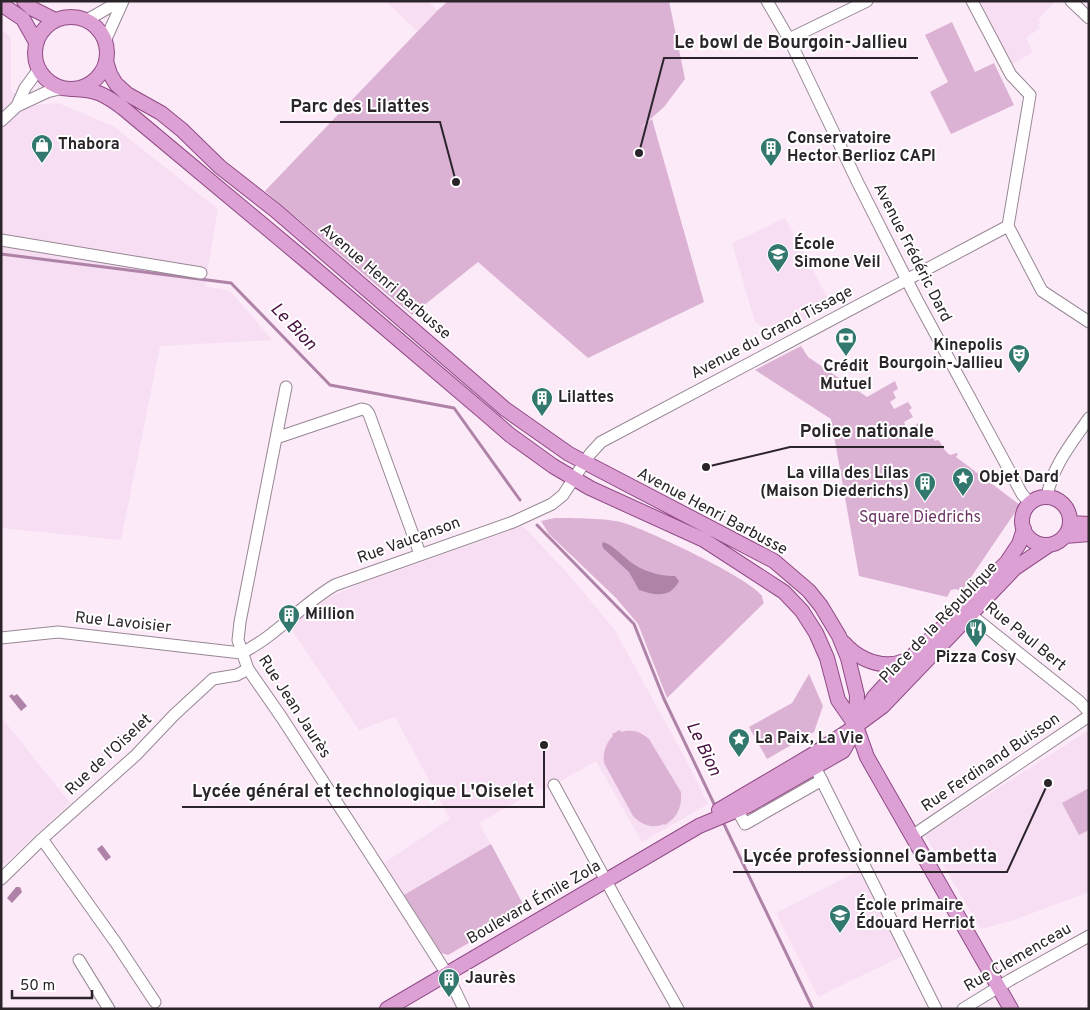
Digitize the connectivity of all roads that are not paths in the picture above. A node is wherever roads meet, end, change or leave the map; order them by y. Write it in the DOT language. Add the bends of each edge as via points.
graph roads {
  1 [pos="24,1"];
  2 [pos="121,1"];
  3 [pos="766,1"];
  4 [pos="867,1"];
  5 [pos="972,1"];
  6 [pos="1071,1"];
  7 [pos="1,4"];
  8 [pos="1089,18"];
  9 [pos="55,20"];
  10 [pos="87,20"];
  11 [pos="789,39"];
  12 [pos="105,40"];
  13 [pos="36,42"];
  14 [pos="106,62"];
  15 [pos="39,70"];
  16 [pos="68,88"];
  17 [pos="17,106"];
  18 [pos="1,121"];
  19 [pos="1008,226"];
  20 [pos="1,240"];
  21 [pos="201,273"];
  22 [pos="907,280"];
  23 [pos="1089,322"];
  24 [pos="286,387"];
  25 [pos="1089,418"];
  26 [pos="276,438"];
  27 [pos="584,462"];
  28 [pos="575,478"];
  29 [pos="1047,497"];
  30 [pos="1030,503"];
  31 [pos="1089,524"];
  32 [pos="1024,529"];
  33 [pos="1068,529"];
  34 [pos="1089,534"];
  35 [pos="1049,545"];
  36 [pos="420,554"];
  37 [pos="966,611"];
  38 [pos="839,636"];
  39 [pos="1,638"];
  40 [pos="241,653"];
  41 [pos="908,660"];
  42 [pos="248,669"];
  43 [pos="1089,712"];
  44 [pos="1089,716"];
  45 [pos="856,726"];
  46 [pos="815,767"];
  47 [pos="822,780"];
  48 [pos="554,785"];
  49 [pos="730,808"];
  50 [pos="912,836"];
  51 [pos="42,839"];
  52 [pos="1,879"];
  53 [pos="606,881"];
  54 [pos="1089,936"];
  55 [pos="79,960"];
  56 [pos="447,974"];
  57 [pos="999,987"];
  58 [pos="155,1002"];
  59 [pos="109,1009"];
  60 [pos="387,1009"];
  61 [pos="464,1009"];
  62 [pos="678,1009"];
  63 [pos="936,1009"];
  64 [pos="963,1009"];
  65 [pos="1011,1009"];
  1 -- 9 [label="main road"];
  2 -- 10 [label="street"];
  2 -- 12 [label="street"];
  3 -- 11 [label="street, Avenue Frédéric Dard"];
  4 -- 11 [label="street"];
  5 -- 19 [label="street" via="1011,75 1030,95"];
  6 -- 8 [label="street"];
  7 -- 13 [label="main road" via="23,19"];
  9 -- 10 [label="main road" via="74,17"];
  9 -- 13 [label="main road" via="43,30"];
  10 -- 12 [label="main road"];
  11 -- 22 [label="street, Avenue Frédéric Dard"];
  12 -- 14 [label="main road"];
  13 -- 15 [label="main road" via="35,58"];
  14 -- 16 [label="main road" via="100,75 88,85"];
  14 -- 27 [label="main road, Avenue Henri Barbusse" via="116,84 127,94 161,113 182,130 220,167 275,210 505,409"];
  15 -- 16 [label="main road" via="59,87"];
  15 -- 17 [label="street" via="25,88"];
  16 -- 17 [label="street" via="47,92"];
  16 -- 28 [label="main road, Avenue Henri Barbusse" via="91,90 107,96 123,108 510,434"];
  17 -- 18 [label="street"];
  19 -- 22 [label="street, Avenue du Grand Tissage"];
  19 -- 23 [label="street" via="1042,291"];
  20 -- 21 [label="street"];
  22 -- 27 [label="street, Avenue du Grand Tissage" via="601,442"];
  22 -- 30 [label="street, Avenue Frédéric Dard" via="1022,494"];
  24 -- 26 [label="street, Rue Jean Jaurès"];
  25 -- 29 [label="street" via="1056,466"];
  26 -- 36 [label="street" via="366,410"];
  26 -- 40 [label="street, Rue Jean Jaurès" via="240,622 238,640"];
  27 -- 28 [label="street, Rue Vaucanson"];
  27 -- 38 [label="main road, Avenue Henri Barbusse" via="774,561 815,598"];
  28 -- 36 [label="street, Rue Vaucanson" via="552,504 513,522"];
  28 -- 45 [label="main road, Avenue Henri Barbusse" via="590,488 704,540 784,592 816,633 827,658 838,700"];
  29 -- 30 [label="main road"];
  29 -- 33 [label="main road" via="1055,498 1067,508"];
  30 -- 32 [label="main road" via="1023,517"];
  31 -- 33 [label="main road"];
  32 -- 35 [label="main road" via="1036,542"];
  32 -- 37 [label="main road, Place de la République" via="1007,562"];
  33 -- 34 [label="main road"];
  33 -- 35 [label="main road"];
  35 -- 37 [label="main road, Place de la République" via="1015,568"];
  36 -- 40 [label="street, Rue Vaucanson" via="335,585 254,647"];
  37 -- 41 [label="main road, Place de la République"];
  37 -- 43 [label="street, Rue Paul Bert"];
  37 -- 45 [label="main road, Place de la République" via="883,706"];
  38 -- 41 [label="main road" via="854,654 876,662 892,664"];
  38 -- 45 [label="main road, Avenue Henri Barbusse" via="856,684"];
  39 -- 40 [label="street, Rue Lavoisier" via="58,632"];
  40 -- 42 [label="street, Rue Jean Jaurès"];
  41 -- 45 [label="main road, Place de la République" via="874,697"];
  42 -- 51 [label="street, Rue de l'Oiselet" via="237,675 213,679 136,755"];
  42 -- 56 [label="street, Rue Jean Jaurès"];
  44 -- 50 [label="street, Rue Ferdinand Buisson"];
  45 -- 46 [label="main road, Place de la République" via="843,750"];
  45 -- 49 [label="main road, Place de la République"];
  45 -- 50 [label="main road" via="867,757"];
  46 -- 47 [label="street"];
  46 -- 49 [label="main road, Place de la République" via="749,805"];
  47 -- 49 [label="street" via="745,824 739,813"];
  47 -- 63 [label="street"];
  48 -- 53 [label="street"];
  49 -- 53 [label="main road, Boulevard Émile Zola"];
  50 -- 57 [label="main road"];
  51 -- 52 [label="street, Rue de l'Oiselet"];
  51 -- 58 [label="street"];
  53 -- 56 [label="main road, Boulevard Émile Zola"];
  53 -- 62 [label="street"];
  54 -- 57 [label="street, Rue Clemenceau"];
  55 -- 59 [label="street"];
  56 -- 60 [label="main road, Boulevard Émile Zola"];
  56 -- 61 [label="street, Rue Jean Jaurès"];
  57 -- 64 [label="street, Rue Clemenceau"];
  57 -- 65 [label="main road"];
}
